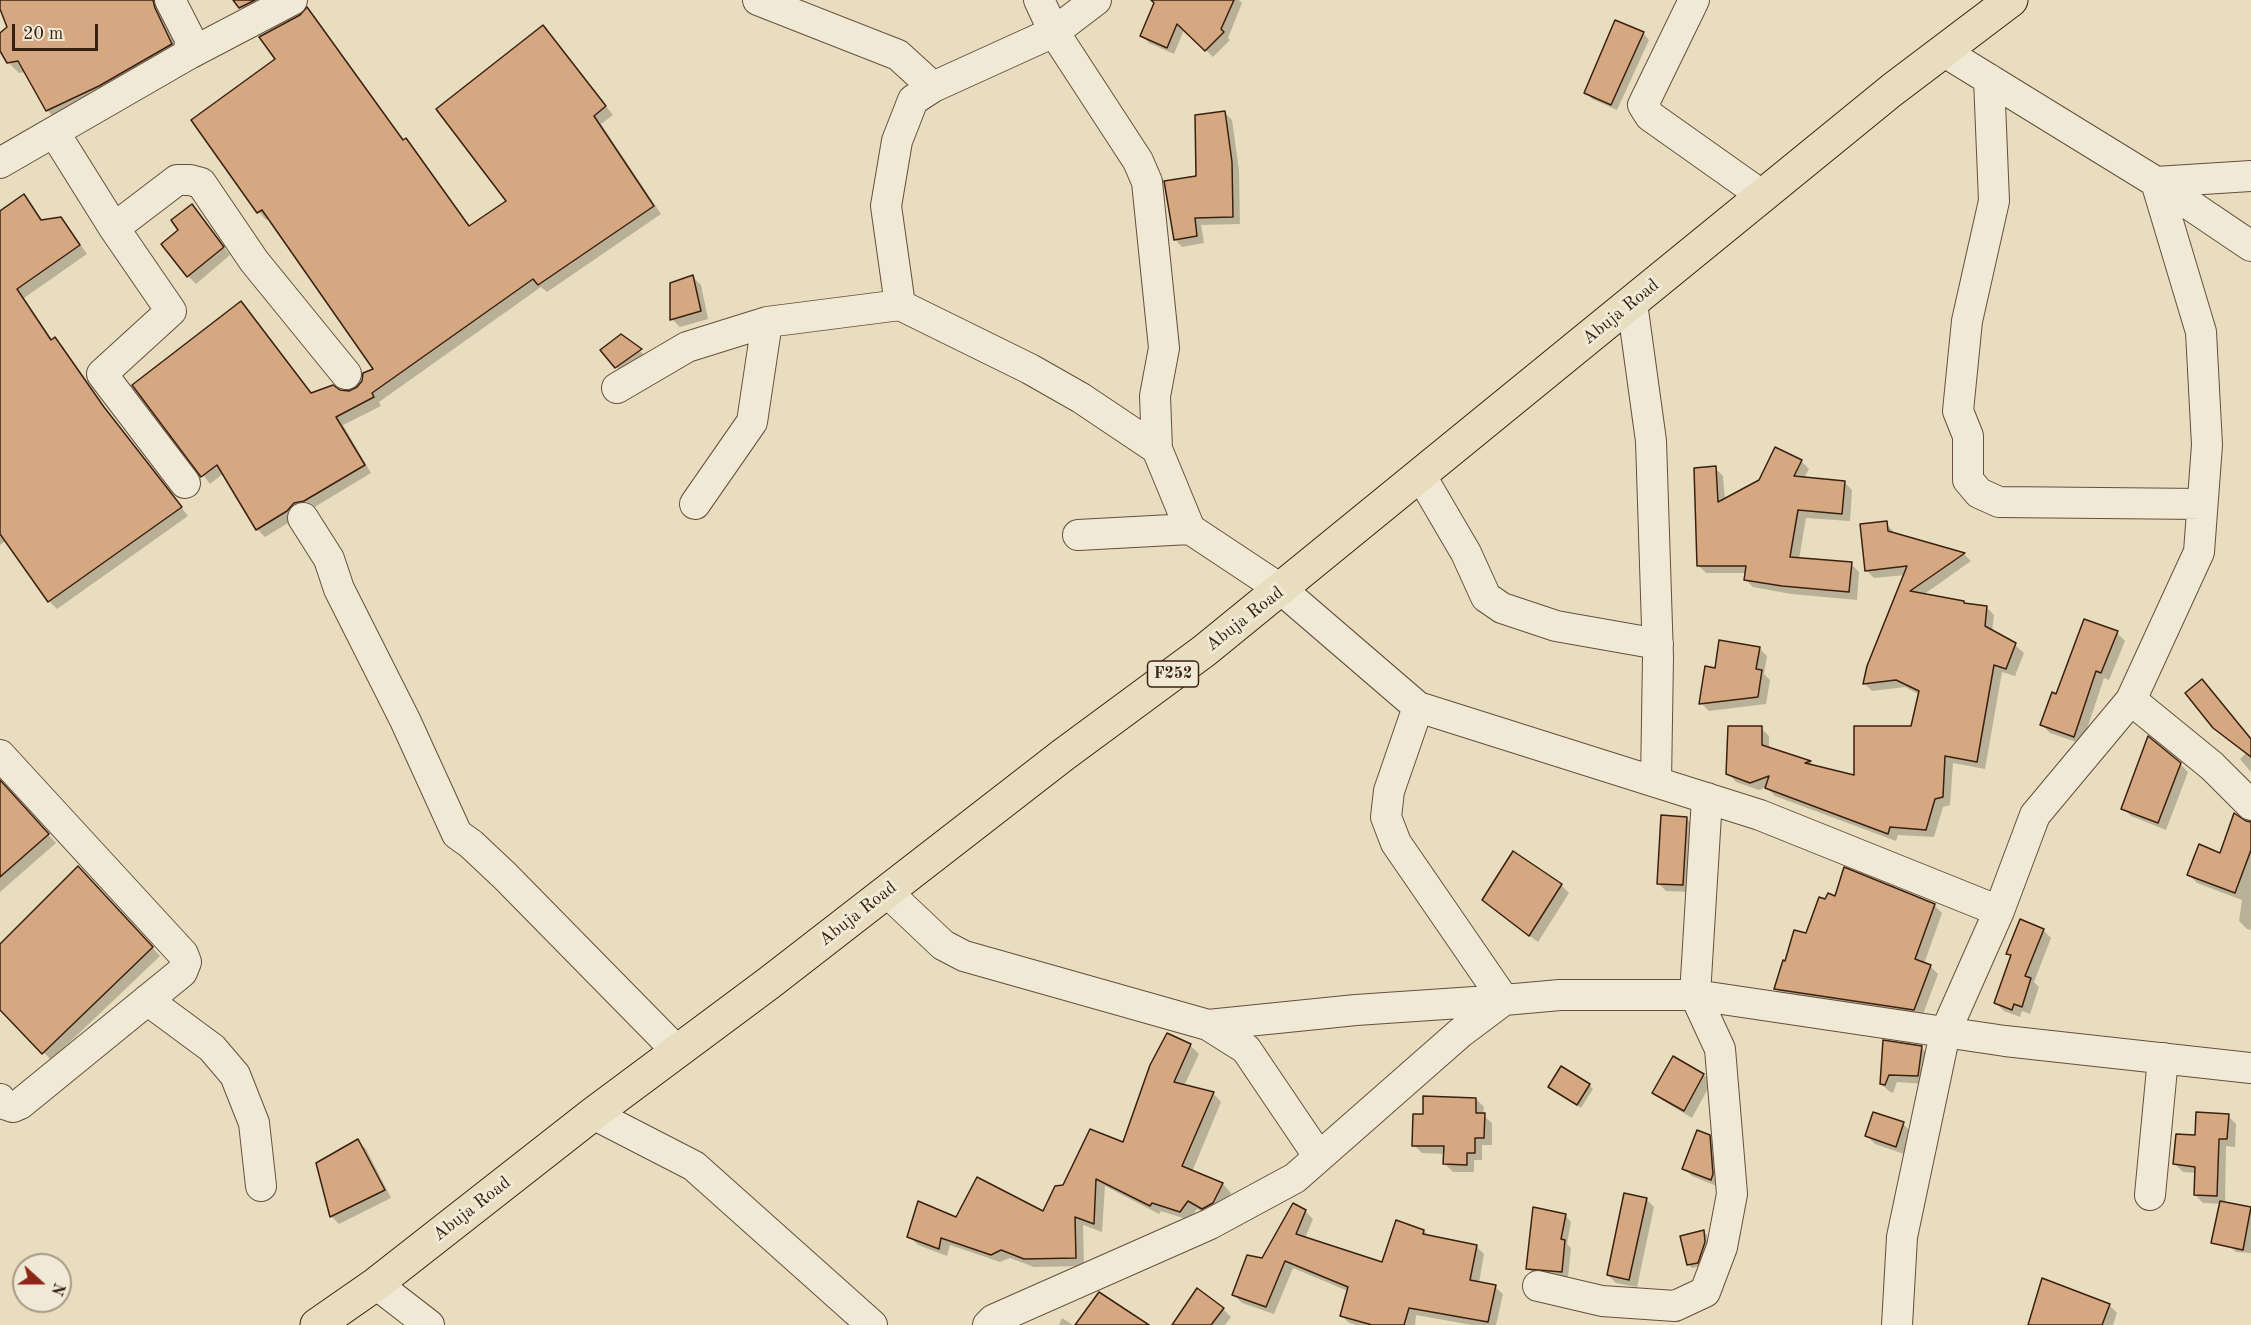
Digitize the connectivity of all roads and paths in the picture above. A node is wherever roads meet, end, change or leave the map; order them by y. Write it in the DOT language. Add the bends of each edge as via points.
graph roads {
  1 [pos="170,0"];
  2 [pos="292,0"];
  3 [pos="758,0"];
  4 [pos="1039,0"];
  5 [pos="1096,0"];
  6 [pos="1694,0"];
  7 [pos="2011,0"];
  8 [pos="1054,32"];
  9 [pos="1943,51"];
  10 [pos="189,54"];
  11 [pos="1989,79"];
  12 [pos="933,87"];
  13 [pos="54,132"];
  14 [pos="0,163"];
  15 [pos="2251,176"];
  16 [pos="2156,182"];
  17 [pos="1763,196"];
  18 [pos="114,228"];
  19 [pos="2251,246"];
  20 [pos="1632,303"];
  21 [pos="900,305"];
  22 [pos="767,322"];
  23 [pos="345,374"];
  24 [pos="617,388"];
  25 [pos="1156,449"];
  26 [pos="1421,476"];
  27 [pos="185,483"];
  28 [pos="695,504"];
  29 [pos="2202,504"];
  30 [pos="303,518"];
  31 [pos="1190,529"];
  32 [pos="1078,535"];
  33 [pos="1282,590"];
  34 [pos="1658,644"];
  35 [pos="2131,700"];
  36 [pos="1418,706"];
  37 [pos="0,755"];
  38 [pos="1656,782"];
  39 [pos="1707,798"];
  40 [pos="2251,805"];
  41 [pos="887,892"];
  42 [pos="1999,911"];
  43 [pos="1695,995"];
  44 [pos="147,1000"];
  45 [pos="1504,1000"];
  46 [pos="1208,1025"];
  47 [pos="1945,1033"];
  48 [pos="678,1051"];
  49 [pos="2163,1058"];
  50 [pos="2251,1068"];
  51 [pos="0,1099"];
  52 [pos="593,1114"];
  53 [pos="1319,1157"];
  54 [pos="261,1185"];
  55 [pos="2150,1195"];
  56 [pos="376,1284"];
  57 [pos="1538,1286"];
  58 [pos="1675,1316"];
  59 [pos="317,1325"];
  60 [pos="429,1325"];
  61 [pos="872,1325"];
  62 [pos="988,1325"];
  63 [pos="1897,1325"];
  1 -- 10 [label="street" via="190,39"];
  2 -- 10 [label="street"];
  3 -- 12 [label="street" via="898,55"];
  4 -- 8 [label="street"];
  5 -- 8 [label="street"];
  6 -- 17 [label="street" via="1643,105 1650,116"];
  7 -- 9 [label="main road, Abuja Road / F252"];
  8 -- 12 [label="street"];
  8 -- 25 [label="street" via="1138,161 1147,182 1164,348 1155,396"];
  9 -- 11 [label="street"];
  9 -- 17 [label="main road, Abuja Road / F252"];
  10 -- 13 [label="street"];
  11 -- 16 [label="street"];
  11 -- 29 [label="street" via="1994,201 1967,321 1958,411 1968,435 1968,480 1979,493 1999,502"];
  12 -- 21 [label="street" via="913,100 897,141 886,206"];
  13 -- 14 [label="street"];
  13 -- 18 [label="street"];
  15 -- 16 [label="street"];
  16 -- 19 [label="street"];
  16 -- 29 [label="street" via="2201,332 2207,445"];
  17 -- 20 [label="main road, Abuja Road / F252"];
  18 -- 23 [label="street" via="177,180 201,183 254,261"];
  18 -- 27 [label="street" via="171,311 102,374"];
  20 -- 26 [label="main road, Abuja Road / F252"];
  20 -- 34 [label="street" via="1651,441"];
  21 -- 22 [label="street"];
  21 -- 25 [label="street" via="1030,369"];
  22 -- 24 [label="street" via="687,347"];
  22 -- 28 [label="street" via="752,422"];
  25 -- 31 [label="street"];
  26 -- 33 [label="main road, Abuja Road / F252"];
  26 -- 34 [label="street" via="1466,553 1486,597 1502,608 1556,626"];
  29 -- 35 [label="street" via="2199,552"];
  30 -- 48 [label="street" via="329,559 339,589 457,834 505,876"];
  31 -- 32 [label="street"];
  31 -- 33 [label="street"];
  33 -- 36 [label="street"];
  33 -- 41 [label="main road, Abuja Road / F252"];
  34 -- 38 [label="street"];
  35 -- 40 [label="street" via="2212,766"];
  35 -- 42 [label="street" via="2035,815"];
  36 -- 38 [label="street"];
  36 -- 45 [label="street" via="1389,791 1386,817 1396,843"];
  37 -- 44 [label="street" via="183,954 186,962 182,972"];
  38 -- 39 [label="street"];
  39 -- 42 [label="street" via="1760,815"];
  39 -- 43 [label="street"];
  41 -- 46 [label="street" via="943,945 964,956"];
  41 -- 48 [label="main road, Abuja Road / F252"];
  42 -- 47 [label="street"];
  43 -- 45 [label="street" via="1560,995"];
  43 -- 47 [label="street"];
  43 -- 58 [label="street" via="1720,1049 1732,1194 1722,1247 1705,1292"];
  44 -- 51 [label="street" via="20,1104 13,1107"];
  44 -- 54 [label="street" via="212,1048 236,1075 254,1123"];
  45 -- 46 [label="street"];
  45 -- 53 [label="street" via="1460,1033"];
  46 -- 53 [label="street" via="1246,1049"];
  47 -- 49 [label="street"];
  47 -- 63 [label="street" via="1902,1237"];
  48 -- 52 [label="main road, Abuja Road / F252"];
  49 -- 50 [label="street"];
  49 -- 55 [label="street"];
  52 -- 56 [label="main road, Abuja Road / F252"];
  52 -- 61 [label="street" via="694,1166"];
  53 -- 62 [label="street" via="1295,1178 1210,1224"];
  56 -- 59 [label="main road, Abuja Road / F252"];
  56 -- 60 [label="street"];
  57 -- 58 [label="street"];
}
